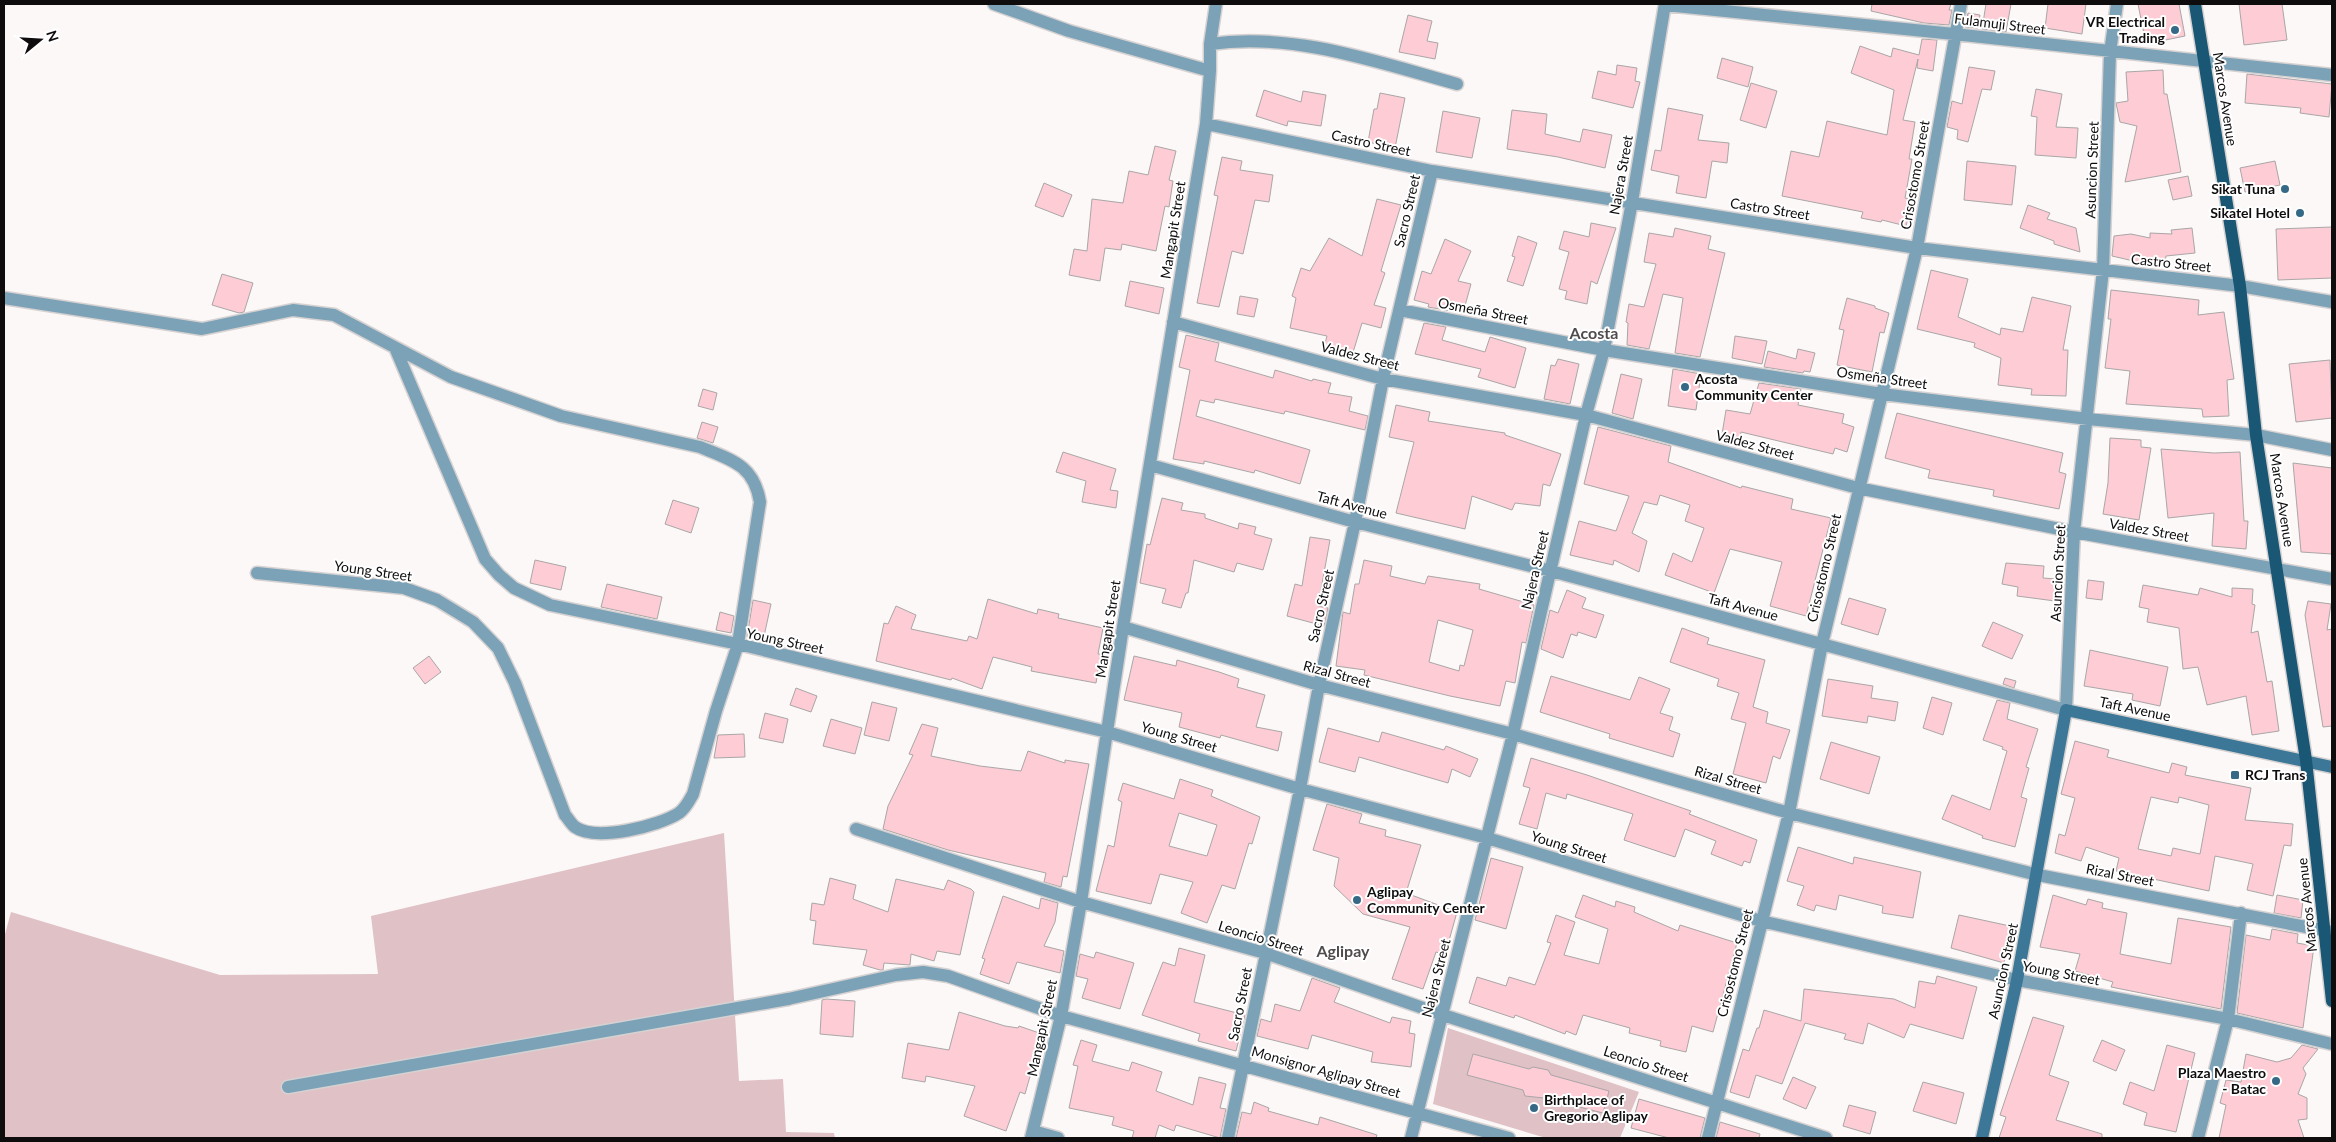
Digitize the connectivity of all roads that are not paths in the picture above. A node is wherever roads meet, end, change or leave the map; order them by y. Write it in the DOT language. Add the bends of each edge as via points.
graph roads {
  1 [pos="994,4"];
  2 [pos="1216,4"];
  3 [pos="1665,4"];
  4 [pos="1961,4"];
  5 [pos="2117,4"];
  6 [pos="2196,4"];
  7 [pos="1954,34"];
  8 [pos="1210,44"];
  9 [pos="2110,52"];
  10 [pos="2204,61"];
  11 [pos="1210,71"];
  12 [pos="2332,76"];
  13 [pos="1457,84"];
  14 [pos="1206,124"];
  15 [pos="1432,171"];
  16 [pos="1632,202"];
  17 [pos="1917,248"];
  18 [pos="2103,270"];
  19 [pos="2240,286"];
  20 [pos="4,298"];
  21 [pos="2332,302"];
  22 [pos="1400,310"];
  23 [pos="1173,322"];
  24 [pos="396,350"];
  25 [pos="1604,350"];
  26 [pos="1382,379"];
  27 [pos="1882,394"];
  28 [pos="1586,416"];
  29 [pos="2088,419"];
  30 [pos="2256,435"];
  31 [pos="2332,450"];
  32 [pos="1150,465"];
  33 [pos="1858,488"];
  34 [pos="1355,522"];
  35 [pos="2074,532"];
  36 [pos="2277,569"];
  37 [pos="1551,571"];
  38 [pos="257,573"];
  39 [pos="2332,579"];
  40 [pos="1123,627"];
  41 [pos="738,644"];
  42 [pos="1822,644"];
  43 [pos="1319,685"];
  44 [pos="2066,710"];
  45 [pos="1107,732"];
  46 [pos="1513,734"];
  47 [pos="2306,760"];
  48 [pos="2332,766"];
  49 [pos="1300,789"];
  50 [pos="1789,813"];
  51 [pos="856,829"];
  52 [pos="1487,838"];
  53 [pos="2038,875"];
  54 [pos="1081,902"];
  55 [pos="2241,913"];
  56 [pos="1761,921"];
  57 [pos="2328,931"];
  58 [pos="1266,953"];
  59 [pos="2017,980"];
  60 [pos="2332,1001"];
  61 [pos="1443,1015"];
  62 [pos="1062,1016"];
  63 [pos="2228,1019"];
  64 [pos="2332,1044"];
  65 [pos="1243,1065"];
  66 [pos="288,1087"];
  67 [pos="1717,1103"];
  68 [pos="1416,1113"];
  69 [pos="1032,1135"];
  70 [pos="1058,1138"];
  71 [pos="1228,1138"];
  72 [pos="1411,1138"];
  73 [pos="1509,1138"];
  74 [pos="1708,1138"];
  75 [pos="1826,1138"];
  76 [pos="1982,1138"];
  77 [pos="2198,1138"];
  1 -- 11 [label="street" via="1069,31"];
  2 -- 8 [label="street, Mangapit Street"];
  3 -- 7 [label="street, Fulamuji Street"];
  3 -- 16 [label="street, Najera Street"];
  4 -- 7 [label="street, Crisostomo Street"];
  5 -- 9 [label="street, Asuncion Street"];
  6 -- 10 [label="main road, Marcos Avenue"];
  7 -- 9 [label="street, Fulamuji Street"];
  7 -- 17 [label="street, Crisostomo Street"];
  8 -- 11 [label="street, Mangapit Street"];
  8 -- 13 [label="street" via="1272,40 1350,54"];
  9 -- 10 [label="street, Fulamuji Street"];
  9 -- 18 [label="street, Asuncion Street"];
  10 -- 12 [label="street, Fulamuji Street"];
  10 -- 19 [label="main road, Marcos Avenue"];
  11 -- 14 [label="street, Mangapit Street"];
  14 -- 15 [label="street, Castro Street"];
  14 -- 23 [label="street, Mangapit Street"];
  15 -- 16 [label="street, Castro Street"];
  15 -- 22 [label="street, Sacro Street"];
  16 -- 17 [label="street, Castro Street"];
  16 -- 25 [label="street, Najera Street"];
  17 -- 18 [label="street, Castro Street"];
  17 -- 27 [label="street, Crisostomo Street"];
  18 -- 19 [label="street, Castro Street"];
  18 -- 29 [label="street, Asuncion Street"];
  19 -- 21 [label="street, Castro Street"];
  19 -- 30 [label="main road, Marcos Avenue"];
  20 -- 24 [label="street" via="202,329 293,310 334,315"];
  22 -- 25 [label="street, Osmeña Street"];
  22 -- 26 [label="street, Sacro Street"];
  23 -- 26 [label="street, Valdez Street"];
  23 -- 32 [label="street, Mangapit Street"];
  24 -- 41 [label="street" via="485,559 506,582 550,605"];
  24 -- 41 [label="street" via="451,377 561,416 700,447 743,467 757,485 760,502"];
  25 -- 27 [label="street, Osmeña Street"];
  25 -- 28 [label="street, Najera Street"];
  26 -- 28 [label="street, Valdez Street"];
  26 -- 34 [label="street, Sacro Street"];
  27 -- 29 [label="street, Osmeña Street"];
  27 -- 33 [label="street, Crisostomo Street"];
  28 -- 33 [label="street, Valdez Street"];
  28 -- 37 [label="street, Najera Street"];
  29 -- 30 [label="street, Osmeña Street"];
  29 -- 35 [label="street, Asuncion Street"];
  30 -- 31 [label="street, Osmeña Street"];
  30 -- 36 [label="main road, Marcos Avenue"];
  32 -- 34 [label="street, Taft Avenue"];
  32 -- 40 [label="street, Mangapit Street"];
  33 -- 35 [label="street, Valdez Street"];
  33 -- 42 [label="street, Crisostomo Street"];
  34 -- 37 [label="street, Taft Avenue"];
  34 -- 43 [label="street, Sacro Street"];
  35 -- 36 [label="street, Valdez Street"];
  35 -- 44 [label="street, Asuncion Street"];
  36 -- 39 [label="street, Valdez Street"];
  36 -- 47 [label="main road, Marcos Avenue"];
  37 -- 42 [label="street, Taft Avenue"];
  37 -- 46 [label="street, Najera Street"];
  38 -- 41 [label="street, Young Street" via="404,588 437,600 473,622 498,648 507,666 565,815 574,827 592,833 623,831 667,818 680,812 687,804 693,794"];
  40 -- 43 [label="street, Rizal Street"];
  40 -- 45 [label="street, Mangapit Street"];
  41 -- 45 [label="street, Young Street"];
  42 -- 44 [label="street, Taft Avenue"];
  42 -- 50 [label="street, Crisostomo Street"];
  43 -- 46 [label="street, Rizal Street"];
  43 -- 49 [label="street, Sacro Street"];
  44 -- 47 [label="street, Taft Avenue"];
  44 -- 53 [label="street, Asuncion Street"];
  45 -- 49 [label="street, Young Street"];
  45 -- 54 [label="street, Mangapit Street"];
  46 -- 50 [label="street, Rizal Street"];
  46 -- 52 [label="street, Najera Street"];
  47 -- 48 [label="street, Taft Avenue"];
  47 -- 57 [label="main road, Marcos Avenue"];
  49 -- 52 [label="street, Young Street"];
  49 -- 58 [label="street, Sacro Street"];
  50 -- 53 [label="street, Rizal Street"];
  50 -- 56 [label="street, Crisostomo Street"];
  51 -- 54 [label="street, Leoncio Street"];
  52 -- 56 [label="street, Young Street"];
  52 -- 61 [label="street, Najera Street"];
  53 -- 55 [label="street, Rizal Street"];
  53 -- 59 [label="street, Asuncion Street"];
  54 -- 58 [label="street, Leoncio Street"];
  54 -- 62 [label="street, Mangapit Street"];
  55 -- 57 [label="street, Rizal Street"];
  55 -- 63 [label="street"];
  56 -- 59 [label="street, Young Street"];
  56 -- 67 [label="street, Crisostomo Street"];
  57 -- 60 [label="main road, Marcos Avenue"];
  58 -- 61 [label="street, Leoncio Street"];
  58 -- 65 [label="street, Sacro Street"];
  59 -- 63 [label="street, Young Street"];
  59 -- 76 [label="street, Asuncion Street"];
  61 -- 67 [label="street, Leoncio Street"];
  61 -- 68 [label="street, Najera Street"];
  62 -- 65 [label="street, Monsignor Aglipay Street"];
  62 -- 66 [label="street, Monsignor Aglipay Street" via="948,976 923,972"];
  62 -- 69 [label="street, Mangapit Street"];
  63 -- 64 [label="street, Young Street"];
  63 -- 77 [label="street"];
  65 -- 68 [label="street, Monsignor Aglipay Street"];
  65 -- 71 [label="street, Sacro Street"];
  67 -- 74 [label="street, Crisostomo Street"];
  67 -- 75 [label="street, Leoncio Street"];
  68 -- 72 [label="street, Najera Street"];
  68 -- 73 [label="street, Monsignor Aglipay Street"];
  69 -- 70 [label="street"];
}
